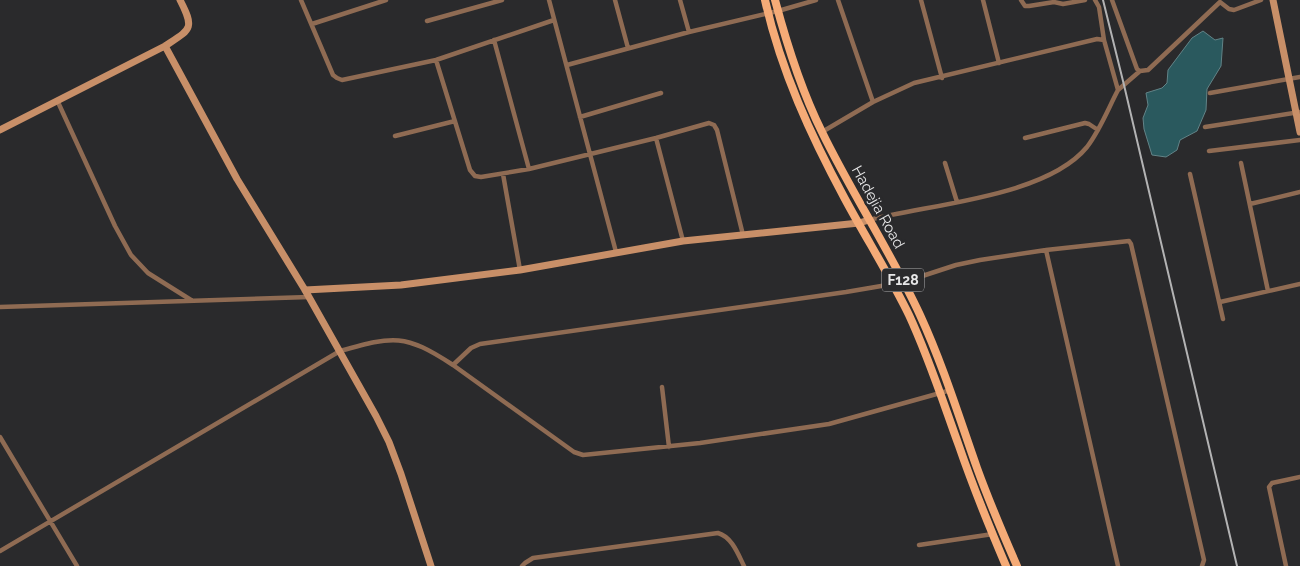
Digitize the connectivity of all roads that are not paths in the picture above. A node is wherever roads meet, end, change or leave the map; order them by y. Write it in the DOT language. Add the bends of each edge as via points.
graph roads {
  1 [pos="180,0"];
  2 [pos="301,0"];
  3 [pos="386,0"];
  4 [pos="502,0"];
  5 [pos="549,0"];
  6 [pos="615,0"];
  7 [pos="680,0"];
  8 [pos="765,0"];
  9 [pos="775,0"];
  10 [pos="816,0"];
  11 [pos="838,0"];
  12 [pos="921,0"];
  13 [pos="983,0"];
  14 [pos="1021,0"];
  15 [pos="1085,0"];
  16 [pos="1095,0"];
  17 [pos="1112,0"];
  18 [pos="1261,0"];
  19 [pos="1273,0"];
  20 [pos="1219,1"];
  21 [pos="778,11"];
  22 [pos="768,14"];
  23 [pos="554,20"];
  24 [pos="427,21"];
  25 [pos="312,24"];
  26 [pos="689,32"];
  27 [pos="494,40"];
  28 [pos="1104,40"];
  29 [pos="165,46"];
  30 [pos="628,48"];
  31 [pos="436,60"];
  32 [pos="999,63"];
  33 [pos="567,65"];
  34 [pos="1140,71"];
  35 [pos="1300,77"];
  36 [pos="942,78"];
  37 [pos="1290,79"];
  38 [pos="1118,90"];
  39 [pos="661,93"];
  40 [pos="1210,93"];
  41 [pos="57,100"];
  42 [pos="874,102"];
  43 [pos="1298,112"];
  44 [pos="580,117"];
  45 [pos="455,121"];
  46 [pos="1205,127"];
  47 [pos="0,130"];
  48 [pos="1098,130"];
  49 [pos="822,132"];
  50 [pos="1300,132"];
  51 [pos="395,136"];
  52 [pos="656,138"];
  53 [pos="1025,138"];
  54 [pos="1300,140"];
  55 [pos="1209,151"];
  56 [pos="590,154"];
  57 [pos="1241,162"];
  58 [pos="945,163"];
  59 [pos="529,169"];
  60 [pos="503,174"];
  61 [pos="1190,174"];
  62 [pos="1300,192"];
  63 [pos="957,202"];
  64 [pos="1250,204"];
  65 [pos="870,220"];
  66 [pos="859,223"];
  67 [pos="743,236"];
  68 [pos="683,241"];
  69 [pos="1046,250"];
  70 [pos="616,252"];
  71 [pos="520,270"];
  72 [pos="904,282"];
  73 [pos="893,284"];
  74 [pos="1300,284"];
  75 [pos="1268,291"];
  76 [pos="307,293"];
  77 [pos="192,300"];
  78 [pos="1220,302"];
  79 [pos="0,307"];
  80 [pos="1223,319"];
  81 [pos="340,351"];
  82 [pos="453,365"];
  83 [pos="662,387"];
  84 [pos="951,390"];
  85 [pos="940,394"];
  86 [pos="0,437"];
  87 [pos="669,447"];
  88 [pos="1300,477"];
  89 [pos="51,521"];
  90 [pos="993,534"];
  91 [pos="919,545"];
  92 [pos="0,551"];
  93 [pos="77,566"];
  94 [pos="431,566"];
  95 [pos="522,566"];
  96 [pos="744,566"];
  97 [pos="1006,566"];
  98 [pos="1017,566"];
  99 [pos="1118,566"];
  100 [pos="1202,566"];
  101 [pos="1286,566"];
  1 -- 29 [label="street" via="189,25 186,31"];
  2 -- 25 [label="street"];
  3 -- 25 [label="street"];
  4 -- 24 [label="street"];
  5 -- 23 [label="street"];
  6 -- 30 [label="street"];
  7 -- 26 [label="street"];
  8 -- 22 [label="main road, Hadejia Road / F128"];
  9 -- 21 [label="main road, Hadejia Road / F128"];
  10 -- 21 [label="street"];
  11 -- 42 [label="street"];
  12 -- 36 [label="street"];
  13 -- 32 [label="street"];
  14 -- 15 [label="street" via="1029,6"];
  16 -- 28 [label="street"];
  17 -- 34 [label="street"];
  18 -- 20 [label="street" via="1234,10"];
  19 -- 37 [label="street"];
  20 -- 34 [label="street" via="1148,70"];
  21 -- 22 [label="street"];
  21 -- 49 [label="main road, Hadejia Road / F128" via="792,60"];
  22 -- 26 [label="street"];
  22 -- 66 [label="main road, Hadejia Road / F128" via="791,86 810,131"];
  23 -- 27 [label="street"];
  23 -- 33 [label="street"];
  25 -- 31 [label="street" via="333,75 342,80"];
  26 -- 30 [label="street"];
  27 -- 31 [label="street"];
  27 -- 59 [label="street"];
  28 -- 32 [label="street"];
  28 -- 38 [label="street"];
  29 -- 41 [label="street"];
  29 -- 76 [label="street" via="237,179"];
  30 -- 33 [label="street"];
  31 -- 45 [label="street"];
  32 -- 36 [label="street"];
  33 -- 44 [label="street"];
  34 -- 38 [label="street"];
  35 -- 37 [label="street"];
  36 -- 42 [label="street" via="905,86"];
  37 -- 40 [label="street"];
  37 -- 43 [label="street"];
  38 -- 48 [label="street"];
  39 -- 44 [label="street"];
  41 -- 47 [label="street"];
  41 -- 77 [label="street" via="128,251 148,272"];
  42 -- 49 [label="street"];
  43 -- 46 [label="street"];
  43 -- 50 [label="street"];
  44 -- 56 [label="street"];
  45 -- 51 [label="street"];
  45 -- 60 [label="street" via="470,170 475,176"];
  48 -- 53 [label="street" via="1085,123"];
  48 -- 63 [label="street" via="1086,148 1057,171 1036,181"];
  49 -- 65 [label="main road, Hadejia Road / F128"];
  52 -- 56 [label="street"];
  52 -- 67 [label="street" via="709,123 714,125"];
  52 -- 68 [label="street"];
  54 -- 55 [label="street"];
  56 -- 59 [label="street"];
  56 -- 70 [label="street"];
  57 -- 64 [label="street"];
  58 -- 63 [label="street"];
  59 -- 60 [label="street"];
  60 -- 71 [label="street"];
  61 -- 78 [label="street"];
  62 -- 64 [label="street"];
  63 -- 65 [label="street"];
  64 -- 75 [label="street"];
  65 -- 66 [label="street"];
  65 -- 72 [label="main road, Hadejia Road / F128"];
  66 -- 67 [label="street"];
  66 -- 73 [label="main road, Hadejia Road / F128"];
  67 -- 68 [label="street"];
  68 -- 70 [label="street"];
  69 -- 72 [label="street" via="956,265"];
  69 -- 99 [label="street"];
  69 -- 100 [label="street" via="1127,240 1132,244 1204,560"];
  70 -- 71 [label="street"];
  71 -- 76 [label="street"];
  72 -- 84 [label="main road, Hadejia Road / F128"];
  73 -- 82 [label="street" via="480,344"];
  73 -- 85 [label="main road, Hadejia Road / F128" via="917,333"];
  74 -- 75 [label="street"];
  75 -- 78 [label="street"];
  76 -- 77 [label="street"];
  76 -- 81 [label="street"];
  77 -- 79 [label="street"];
  78 -- 80 [label="street"];
  81 -- 82 [label="street" via="394,339 408,341"];
  81 -- 89 [label="street"];
  81 -- 94 [label="street" via="388,442"];
  82 -- 87 [label="street" via="574,452 593,455"];
  83 -- 87 [label="street"];
  84 -- 85 [label="street"];
  84 -- 98 [label="main road, Hadejia Road / F128" via="977,469"];
  85 -- 87 [label="street" via="829,424"];
  85 -- 90 [label="main road, Hadejia Road / F128"];
  86 -- 89 [label="street"];
  88 -- 101 [label="street" via="1272,483 1269,487"];
  89 -- 92 [label="street"];
  89 -- 93 [label="street"];
  90 -- 91 [label="street"];
  90 -- 97 [label="main road, Hadejia Road / F128"];
  95 -- 96 [label="street" via="533,558 718,533 729,540"];
}
